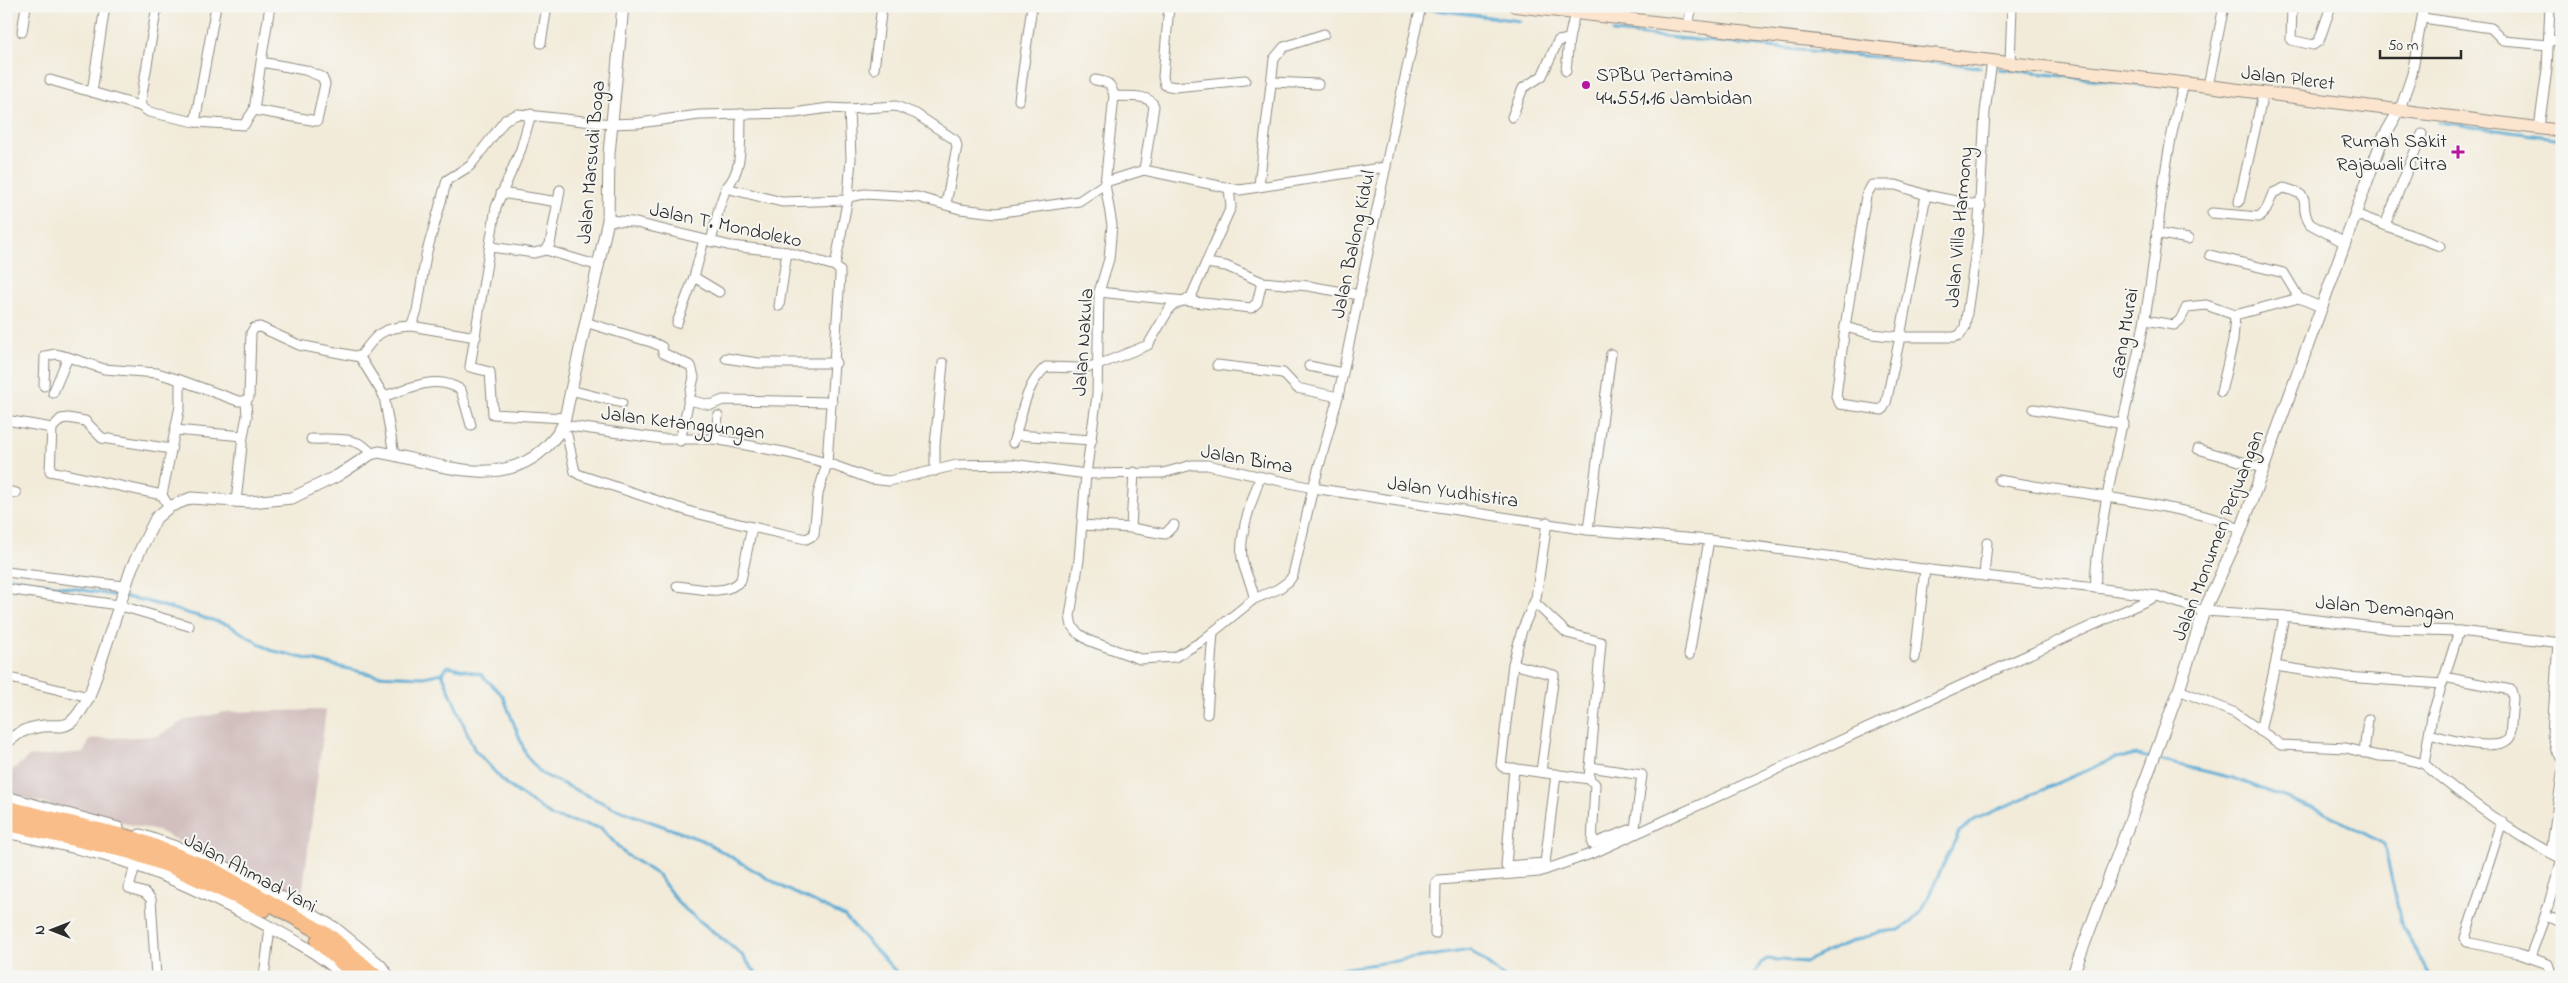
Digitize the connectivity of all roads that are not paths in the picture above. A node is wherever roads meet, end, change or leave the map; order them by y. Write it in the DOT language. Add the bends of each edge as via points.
graph roads {
  1 [pos="26,6"];
  2 [pos="105,6"];
  3 [pos="157,6"];
  4 [pos="216,6"];
  5 [pos="270,6"];
  6 [pos="547,6"];
  7 [pos="623,6"];
  8 [pos="882,6"];
  9 [pos="1032,6"];
  10 [pos="1169,6"];
  11 [pos="1421,6"];
  12 [pos="1515,6"];
  13 [pos="1692,6"];
  14 [pos="1720,6"];
  15 [pos="1745,6"];
  16 [pos="2012,6"];
  17 [pos="2224,6"];
  18 [pos="2292,6"];
  19 [pos="2331,6"];
  20 [pos="2424,6"];
  21 [pos="2550,6"];
  22 [pos="1575,12"];
  23 [pos="2423,18"];
  24 [pos="1688,26"];
  25 [pos="22,32"];
  26 [pos="1324,34"];
  27 [pos="1569,39"];
  28 [pos="2562,41"];
  29 [pos="2549,42"];
  30 [pos="540,43"];
  31 [pos="1992,61"];
  32 [pos="261,62"];
  33 [pos="2010,63"];
  34 [pos="874,69"];
  35 [pos="1566,71"];
  36 [pos="50,80"];
  37 [pos="1095,80"];
  38 [pos="1245,80"];
  39 [pos="1272,82"];
  40 [pos="1318,84"];
  41 [pos="2184,84"];
  42 [pos="2208,86"];
  43 [pos="92,92"];
  44 [pos="2263,94"];
  45 [pos="1114,96"];
  46 [pos="1019,100"];
  47 [pos="140,106"];
  48 [pos="849,109"];
  49 [pos="2400,109"];
  50 [pos="254,110"];
  51 [pos="531,114"];
  52 [pos="741,114"];
  53 [pos="1512,117"];
  54 [pos="195,122"];
  55 [pos="611,124"];
  56 [pos="2539,128"];
  57 [pos="2562,131"];
  58 [pos="2422,134"];
  59 [pos="1386,167"];
  60 [pos="1144,170"];
  61 [pos="1105,184"];
  62 [pos="1259,185"];
  63 [pos="726,188"];
  64 [pos="1229,188"];
  65 [pos="560,190"];
  66 [pos="501,193"];
  67 [pos="1926,195"];
  68 [pos="848,198"];
  69 [pos="558,202"];
  70 [pos="2239,202"];
  71 [pos="946,204"];
  72 [pos="1981,206"];
  73 [pos="2212,213"];
  74 [pos="2355,214"];
  75 [pos="608,220"];
  76 [pos="2384,225"];
  77 [pos="2156,233"];
  78 [pos="2188,239"];
  79 [pos="707,241"];
  80 [pos="2345,243"];
  81 [pos="2440,246"];
  82 [pos="491,247"];
  83 [pos="546,250"];
  84 [pos="787,252"];
  85 [pos="2210,255"];
  86 [pos="1206,263"];
  87 [pos="599,266"];
  88 [pos="835,266"];
  89 [pos="694,277"];
  90 [pos="1262,282"];
  91 [pos="719,292"];
  92 [pos="1099,292"];
  93 [pos="1360,295"];
  94 [pos="2299,298"];
  95 [pos="1185,302"];
  96 [pos="779,306"];
  97 [pos="2321,307"];
  98 [pos="2235,315"];
  99 [pos="2145,320"];
  100 [pos="588,323"];
  101 [pos="677,323"];
  102 [pos="411,326"];
  103 [pos="1845,327"];
  104 [pos="476,337"];
  105 [pos="1900,337"];
  106 [pos="1611,354"];
  107 [pos="68,357"];
  108 [pos="360,357"];
  109 [pos="726,358"];
  110 [pos="836,363"];
  111 [pos="943,363"];
  112 [pos="1098,365"];
  113 [pos="1217,365"];
  114 [pos="1309,366"];
  115 [pos="1342,373"];
  116 [pos="180,380"];
  117 [pos="44,386"];
  118 [pos="570,390"];
  119 [pos="53,392"];
  120 [pos="2221,392"];
  121 [pos="384,396"];
  122 [pos="1338,397"];
  123 [pos="688,400"];
  124 [pos="246,401"];
  125 [pos="832,402"];
  126 [pos="622,403"];
  127 [pos="2034,409"];
  128 [pos="718,416"];
  129 [pos="6,420"];
  130 [pos="2124,424"];
  131 [pos="471,425"];
  132 [pos="561,427"];
  133 [pos="52,428"];
  134 [pos="175,430"];
  135 [pos="243,436"];
  136 [pos="311,439"];
  137 [pos="715,439"];
  138 [pos="1092,440"];
  139 [pos="680,441"];
  140 [pos="171,449"];
  141 [pos="2198,450"];
  142 [pos="371,454"];
  143 [pos="394,455"];
  144 [pos="827,463"];
  145 [pos="2263,468"];
  146 [pos="936,471"];
  147 [pos="1134,472"];
  148 [pos="1086,474"];
  149 [pos="1260,477"];
  150 [pos="1999,480"];
  151 [pos="1312,488"];
  152 [pos="162,495"];
  153 [pos="2107,495"];
  154 [pos="236,502"];
  155 [pos="169,507"];
  156 [pos="1547,522"];
  157 [pos="1174,524"];
  158 [pos="1082,525"];
  159 [pos="752,527"];
  160 [pos="1131,528"];
  161 [pos="1588,530"];
  162 [pos="2241,530"];
  163 [pos="1709,540"];
  164 [pos="1987,543"];
  165 [pos="1925,569"];
  166 [pos="6,572"];
  167 [pos="1984,576"];
  168 [pos="677,586"];
  169 [pos="2096,588"];
  170 [pos="6,589"];
  171 [pos="2163,594"];
  172 [pos="121,595"];
  173 [pos="1254,599"];
  174 [pos="1535,604"];
  175 [pos="2204,611"];
  176 [pos="2284,616"];
  177 [pos="189,626"];
  178 [pos="2459,631"];
  179 [pos="1213,632"];
  180 [pos="2560,642"];
  181 [pos="1689,655"];
  182 [pos="1915,658"];
  183 [pos="1513,664"];
  184 [pos="2275,666"];
  185 [pos="6,677"];
  186 [pos="2443,680"];
  187 [pos="2178,690"];
  188 [pos="89,697"];
  189 [pos="1207,714"];
  190 [pos="2368,719"];
  191 [pos="2260,731"];
  192 [pos="2430,734"];
  193 [pos="6,742"];
  194 [pos="2364,753"];
  195 [pos="2562,758"];
  196 [pos="2424,764"];
  197 [pos="1590,767"];
  198 [pos="1514,768"];
  199 [pos="1541,772"];
  200 [pos="1556,774"];
  201 [pos="2562,774"];
  202 [pos="1589,779"];
  203 [pos="6,797"];
  204 [pos="2560,797"];
  205 [pos="6,808"];
  206 [pos="6,822"];
  207 [pos="2502,822"];
  208 [pos="6,832"];
  209 [pos="2551,853"];
  210 [pos="2562,859"];
  211 [pos="135,865"];
  212 [pos="2545,916"];
  213 [pos="2562,922"];
  214 [pos="270,927"];
  215 [pos="1435,934"];
  216 [pos="2530,957"];
  217 [pos="156,977"];
  218 [pos="264,977"];
  219 [pos="346,977"];
  220 [pos="358,977"];
  221 [pos="376,977"];
  222 [pos="389,977"];
  223 [pos="2072,977"];
  224 [pos="2548,977"];
  1 -- 25 [label="street"];
  2 -- 43 [label="street"];
  3 -- 47 [label="street"];
  4 -- 54 [label="street"];
  5 -- 32 [label="street"];
  6 -- 30 [label="street"];
  7 -- 55 [label="street, Jalan Marsudi Boga"];
  8 -- 34 [label="street"];
  9 -- 46 [label="street"];
  10 -- 38 [label="street" via="1163,77 1166,85 1175,88"];
  11 -- 59 [label="street, Jalan Balong Kidul"];
  12 -- 22 [label="main road, Jalan Pleret"];
  13 -- 24 [label="street"];
  14 -- 15 [label="street"];
  16 -- 33 [label="street"];
  17 -- 42 [label="street"];
  18 -- 19 [label="street" via="2291,40 2313,45 2319,41"];
  20 -- 23 [label="street"];
  21 -- 29 [label="street"];
  22 -- 24 [label="main road, Jalan Pleret"];
  22 -- 27 [label="street"];
  23 -- 29 [label="street" via="2491,28 2504,41"];
  23 -- 49 [label="street" via="2412,74"];
  24 -- 31 [label="main road, Jalan Pleret"];
  26 -- 39 [label="street" via="1298,41 1276,54"];
  27 -- 35 [label="street"];
  27 -- 53 [label="street" via="1558,41 1542,76 1523,88"];
  28 -- 29 [label="street"];
  29 -- 56 [label="street"];
  31 -- 33 [label="main road, Jalan Pleret"];
  31 -- 72 [label="street, Jalan Villa Harmony" via="1985,112"];
  32 -- 50 [label="street"];
  32 -- 50 [label="street" via="319,75 324,78 324,84 317,121"];
  33 -- 41 [label="main road, Jalan Pleret"];
  36 -- 43 [label="street"];
  37 -- 45 [label="street" via="1112,85"];
  39 -- 40 [label="street"];
  39 -- 62 [label="street"];
  41 -- 42 [label="main road, Jalan Pleret"];
  41 -- 77 [label="street, Gang Murai" via="2174,123"];
  42 -- 44 [label="main road, Jalan Pleret"];
  43 -- 47 [label="street"];
  44 -- 49 [label="main road, Jalan Pleret"];
  44 -- 70 [label="street"];
  45 -- 60 [label="street" via="1146,98 1154,106"];
  45 -- 61 [label="street, Jalan Nakula"];
  47 -- 54 [label="street" via="149,112"];
  48 -- 52 [label="street"];
  48 -- 68 [label="street" via="852,158"];
  48 -- 71 [label="street" via="896,106 916,114 955,140 957,146"];
  49 -- 56 [label="main road, Jalan Pleret"];
  49 -- 74 [label="street, Jalan Monumen Perjuangan" via="2382,140"];
  50 -- 54 [label="street" via="244,125"];
  51 -- 55 [label="street"];
  51 -- 66 [label="street" via="516,162"];
  51 -- 102 [label="street" via="518,114 506,119 470,166 447,180"];
  52 -- 55 [label="street"];
  52 -- 63 [label="street" via="739,164 735,178"];
  55 -- 75 [label="street, Jalan Marsudi Boga"];
  56 -- 57 [label="main road, Jalan Pleret"];
  58 -- 76 [label="street"];
  59 -- 62 [label="street"];
  59 -- 93 [label="street, Jalan Balong Kidul"];
  60 -- 61 [label="street"];
  60 -- 64 [label="street"];
  61 -- 71 [label="street" via="1079,201 1027,210 996,213"];
  61 -- 92 [label="street, Jalan Nakula" via="1112,225 1109,259"];
  62 -- 64 [label="street" via="1240,190"];
  63 -- 68 [label="street" via="782,202"];
  63 -- 79 [label="street"];
  64 -- 86 [label="street" via="1231,207"];
  65 -- 69 [label="street"];
  66 -- 69 [label="street"];
  66 -- 82 [label="street"];
  67 -- 72 [label="street"];
  67 -- 103 [label="street" via="1879,183 1868,190"];
  67 -- 105 [label="street"];
  68 -- 71 [label="street" via="865,194 917,197"];
  68 -- 88 [label="street"];
  69 -- 83 [label="street"];
  72 -- 105 [label="street, Jalan Villa Harmony" via="1965,327 1960,335 1954,337"];
  73 -- 80 [label="street" via="2259,217 2266,210 2273,193 2284,188 2305,198 2310,224"];
  74 -- 76 [label="street"];
  74 -- 80 [label="street, Jalan Monumen Perjuangan"];
  75 -- 79 [label="street, Jalan T. Mondoleko" via="632,222"];
  75 -- 87 [label="street, Jalan Marsudi Boga"];
  76 -- 81 [label="street"];
  77 -- 78 [label="street"];
  77 -- 99 [label="street, Gang Murai"];
  79 -- 84 [label="street, Jalan T. Mondoleko"];
  79 -- 89 [label="street"];
  80 -- 97 [label="street, Jalan Monumen Perjuangan"];
  82 -- 83 [label="street" via="534,253"];
  82 -- 104 [label="street"];
  83 -- 87 [label="street"];
  84 -- 88 [label="street, Jalan T. Mondoleko"];
  84 -- 96 [label="street"];
  85 -- 94 [label="street" via="2284,273"];
  86 -- 90 [label="street" via="1226,266"];
  86 -- 95 [label="street" via="1195,291"];
  87 -- 100 [label="street, Jalan Marsudi Boga"];
  88 -- 110 [label="street" via="840,271"];
  89 -- 91 [label="street"];
  89 -- 101 [label="street"];
  90 -- 93 [label="street"];
  90 -- 95 [label="street" via="1257,303 1250,308"];
  92 -- 95 [label="street"];
  92 -- 112 [label="street, Jalan Nakula"];
  93 -- 115 [label="street, Jalan Balong Kidul"];
  94 -- 97 [label="street"];
  94 -- 98 [label="street"];
  95 -- 112 [label="street" via="1171,306 1148,345"];
  97 -- 145 [label="street, Jalan Monumen Perjuangan"];
  98 -- 99 [label="street" via="2198,305 2187,307 2174,325"];
  98 -- 120 [label="street" via="2233,341"];
  99 -- 130 [label="street, Gang Murai"];
  100 -- 118 [label="street, Jalan Marsudi Boga"];
  100 -- 123 [label="street" via="654,343 662,347 668,357 690,364 694,377"];
  102 -- 104 [label="street"];
  102 -- 108 [label="street" via="382,331"];
  103 -- 105 [label="street, Jalan Villa Harmony"];
  103 -- 105 [label="street" via="1836,396 1843,405 1877,411 1885,407"];
  104 -- 132 [label="street, Jalan Ketanggungan" via="470,367 490,372 493,414"];
  106 -- 161 [label="street"];
  107 -- 116 [label="street" via="104,369 157,373"];
  107 -- 117 [label="street" via="45,356"];
  107 -- 119 [label="street"];
  108 -- 121 [label="street"];
  108 -- 124 [label="street" via="300,345 260,327 254,328 251,333 249,397"];
  109 -- 110 [label="street" via="758,363"];
  110 -- 125 [label="street"];
  111 -- 146 [label="street" via="935,445"];
  112 -- 138 [label="street, Jalan Nakula"];
  112 -- 138 [label="street" via="1046,367 1040,372 1023,402 1015,439"];
  113 -- 122 [label="street" via="1283,373 1297,388"];
  114 -- 115 [label="street"];
  115 -- 122 [label="street, Jalan Balong Kidul"];
  116 -- 124 [label="street"];
  116 -- 134 [label="street" via="180,406"];
  118 -- 126 [label="street"];
  118 -- 132 [label="street, Jalan Marsudi Boga"];
  121 -- 131 [label="street" via="424,382 452,384 461,390"];
  121 -- 143 [label="street"];
  122 -- 151 [label="street, Jalan Balong Kidul"];
  123 -- 125 [label="street" via="711,405 722,400"];
  123 -- 139 [label="street"];
  124 -- 135 [label="street"];
  125 -- 144 [label="street"];
  127 -- 130 [label="street"];
  128 -- 137 [label="street"];
  129 -- 133 [label="street"];
  130 -- 153 [label="street, Gang Murai"];
  132 -- 139 [label="street, Jalan Ketanggungan"];
  132 -- 143 [label="street" via="534,458 479,472 436,467"];
  132 -- 159 [label="street" via="567,435 575,472 580,475 691,512"];
  133 -- 140 [label="street" via="60,419 81,420 102,438"];
  133 -- 152 [label="street" via="50,471"];
  134 -- 135 [label="street"];
  134 -- 140 [label="street"];
  135 -- 154 [label="street"];
  136 -- 142 [label="street" via="360,443"];
  137 -- 139 [label="street, Jalan Ketanggungan"];
  137 -- 144 [label="street, Jalan Ketanggungan"];
  138 -- 148 [label="street, Jalan Nakula"];
  140 -- 152 [label="street"];
  141 -- 145 [label="street"];
  142 -- 143 [label="street"];
  142 -- 154 [label="street" via="337,476 292,498"];
  144 -- 146 [label="street, Jalan Ketanggungan" via="871,479 889,481"];
  144 -- 159 [label="street" via="818,494 813,537 806,539"];
  145 -- 162 [label="street, Jalan Monumen Perjuangan"];
  146 -- 148 [label="street, Jalan Bima" via="957,465 1012,464"];
  147 -- 148 [label="street, Jalan Bima"];
  147 -- 149 [label="street, Jalan Bima" via="1163,473 1192,465 1207,465"];
  147 -- 160 [label="street"];
  148 -- 158 [label="street, Jalan Nakula"];
  149 -- 151 [label="street, Jalan Bima"];
  149 -- 173 [label="street" via="1242,543 1245,573 1253,584"];
  150 -- 153 [label="street"];
  151 -- 156 [label="street, Jalan Yudhistira"];
  151 -- 173 [label="street, Jalan Balong Kidul" via="1293,575 1278,589"];
  152 -- 155 [label="street"];
  153 -- 162 [label="street" via="2203,515"];
  153 -- 169 [label="street, Gang Murai" via="2095,573"];
  154 -- 155 [label="street" via="191,498"];
  155 -- 172 [label="street" via="156,518"];
  156 -- 161 [label="street, Jalan Yudhistira"];
  156 -- 174 [label="street"];
  157 -- 160 [label="street" via="1165,534"];
  158 -- 160 [label="street"];
  158 -- 179 [label="street, Jalan Nakula" via="1070,616 1072,626 1079,634 1126,655 1155,659 1175,656"];
  159 -- 168 [label="street" via="741,580 736,586 717,590"];
  161 -- 163 [label="street, Jalan Yudhistira"];
  162 -- 175 [label="street, Jalan Monumen Perjuangan"];
  163 -- 165 [label="street, Jalan Yudhistira"];
  163 -- 181 [label="street"];
  164 -- 167 [label="street"];
  165 -- 167 [label="street, Jalan Demangan"];
  165 -- 182 [label="street"];
  166 -- 172 [label="street"];
  167 -- 169 [label="street, Jalan Demangan"];
  169 -- 171 [label="street, Jalan Demangan"];
  170 -- 172 [label="street"];
  171 -- 175 [label="street, Jalan Demangan"];
  171 -- 215 [label="street" via="1596,852 1539,872 1439,880 1436,882"];
  172 -- 177 [label="street"];
  172 -- 188 [label="street"];
  173 -- 179 [label="street, Jalan Balong Kidul"];
  174 -- 183 [label="street" via="1522,630"];
  174 -- 197 [label="street" via="1567,633 1601,642"];
  175 -- 176 [label="street, Jalan Demangan"];
  175 -- 187 [label="street, Jalan Monumen Perjuangan"];
  176 -- 178 [label="street, Jalan Demangan" via="2391,629"];
  176 -- 184 [label="street"];
  178 -- 180 [label="street, Jalan Demangan"];
  178 -- 186 [label="street"];
  179 -- 189 [label="street"];
  180 -- 195 [label="street" via="2552,734"];
  183 -- 198 [label="street" via="1501,765"];
  183 -- 199 [label="street" via="1554,675"];
  184 -- 186 [label="street" via="2346,677"];
  184 -- 191 [label="street"];
  185 -- 188 [label="street"];
  186 -- 192 [label="street"];
  186 -- 192 [label="street" via="2511,690 2510,737 2502,745 2468,743"];
  187 -- 191 [label="street" via="2236,713"];
  187 -- 223 [label="street, Jalan Monumen Perjuangan"];
  188 -- 193 [label="street" via="73,723 27,729"];
  190 -- 194 [label="street"];
  191 -- 194 [label="street" via="2281,744 2346,748"];
  192 -- 196 [label="street"];
  194 -- 196 [label="street"];
  196 -- 207 [label="street" via="2472,804"];
  197 -- 202 [label="street"];
  197 -- 202 [label="street" via="1642,775 1635,828 1592,844 1595,784"];
  198 -- 199 [label="street"];
  198 -- 200 [label="street" via="1506,866 1545,863"];
  199 -- 200 [label="street"];
  200 -- 202 [label="street"];
  201 -- 204 [label="street"];
  203 -- 222 [label="street" via="135,833 211,859 335,928 373,958"];
  204 -- 209 [label="street"];
  205 -- 221 [label="highway, Jalan Ahmad Yani" via="134,839 212,870 330,937"];
  206 -- 220 [label="highway, Jalan Ahmad Yani" via="129,851 171,866 274,914 322,944"];
  207 -- 209 [label="street"];
  207 -- 216 [label="street" via="2465,938 2467,942"];
  208 -- 211 [label="street"];
  209 -- 210 [label="street"];
  210 -- 212 [label="street"];
  211 -- 214 [label="street" via="201,890"];
  211 -- 217 [label="street" via="129,888 145,893 151,899"];
  212 -- 213 [label="street"];
  212 -- 216 [label="street"];
  214 -- 218 [label="street"];
  214 -- 219 [label="street" via="317,954"];
  216 -- 224 [label="street" via="2548,964"];
}
